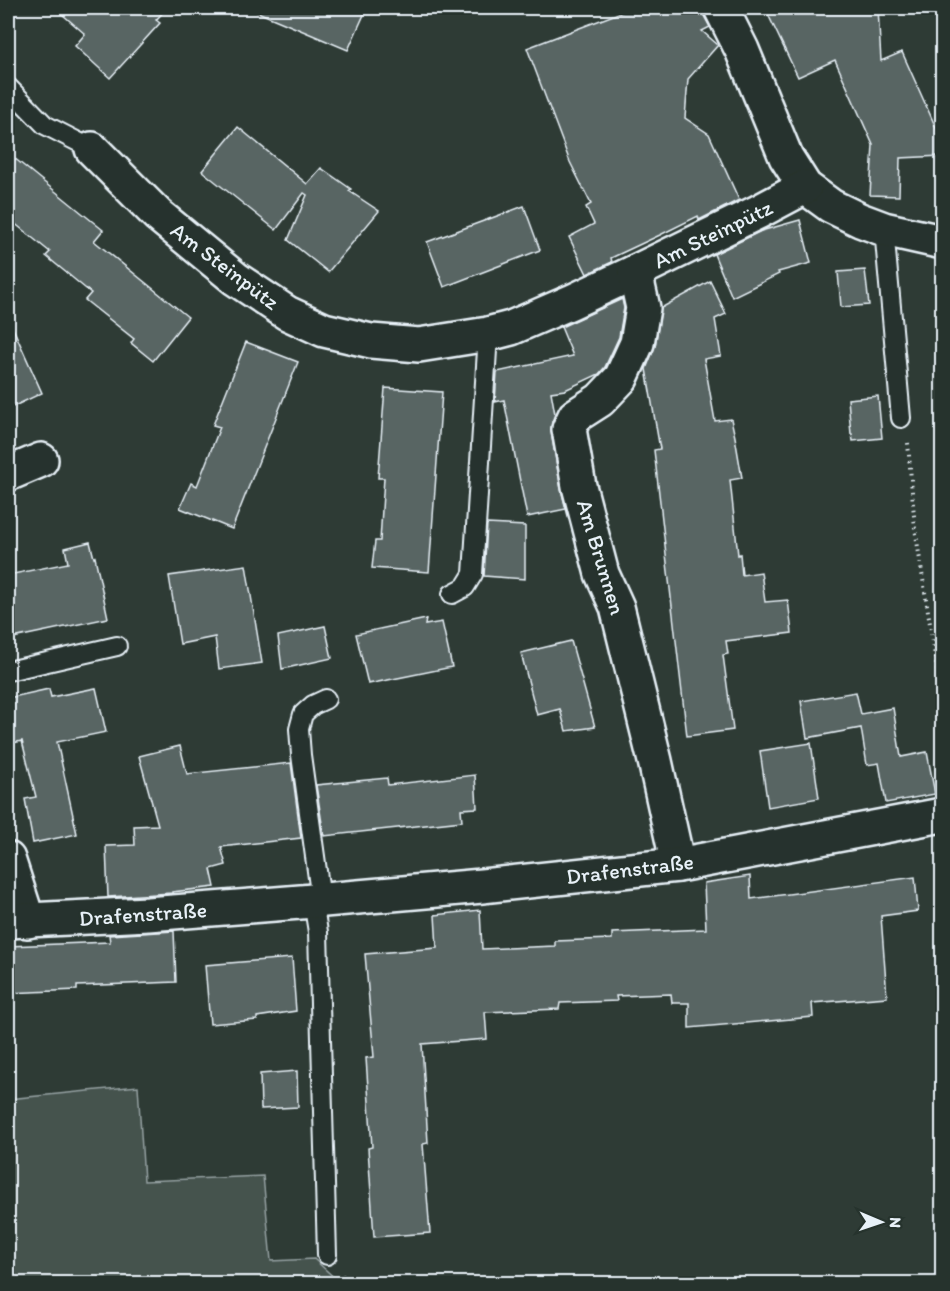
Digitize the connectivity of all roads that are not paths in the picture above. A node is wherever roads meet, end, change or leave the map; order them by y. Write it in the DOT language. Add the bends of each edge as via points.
graph roads {
  1 [pos="721,8"];
  2 [pos="8,87"];
  3 [pos="92,148"];
  4 [pos="805,187"];
  5 [pos="884,228"];
  6 [pos="942,242"];
  7 [pos="635,272"];
  8 [pos="488,334"];
  9 [pos="901,418"];
  10 [pos="41,460"];
  11 [pos="8,474"];
  12 [pos="452,594"];
  13 [pos="117,646"];
  14 [pos="8,671"];
  15 [pos="326,699"];
  16 [pos="942,815"];
  17 [pos="8,859"];
  18 [pos="678,865"];
  19 [pos="317,900"];
  20 [pos="18,921"];
  21 [pos="327,1255"];
  1 -- 4 [label="street" via="786,157"];
  2 -- 3 [label="lane, Am Steinpütz" via="45,125"];
  3 -- 8 [label="street, Am Steinpütz" via="158,215 236,279 287,313 324,330 371,341 419,345"];
  4 -- 5 [label="street" via="831,206"];
  4 -- 7 [label="street, Am Steinpütz"];
  5 -- 6 [label="street"];
  5 -- 9 [label="lane"];
  7 -- 8 [label="street, Am Steinpütz" via="512,328"];
  7 -- 18 [label="street, Am Brunnen" via="643,308 637,343 621,378 600,400 575,416 569,429 579,486 602,574 617,607"];
  8 -- 12 [label="lane" via="473,574 465,587"];
  10 -- 11 [label="street"];
  13 -- 14 [label="lane"];
  15 -- 19 [label="lane" via="303,714 299,729"];
  16 -- 18 [label="street, Drafenstraße"];
  17 -- 20 [label="street"];
  18 -- 19 [label="street, Drafenstraße"];
  19 -- 20 [label="street, Drafenstraße"];
  19 -- 21 [label="lane"];
}
